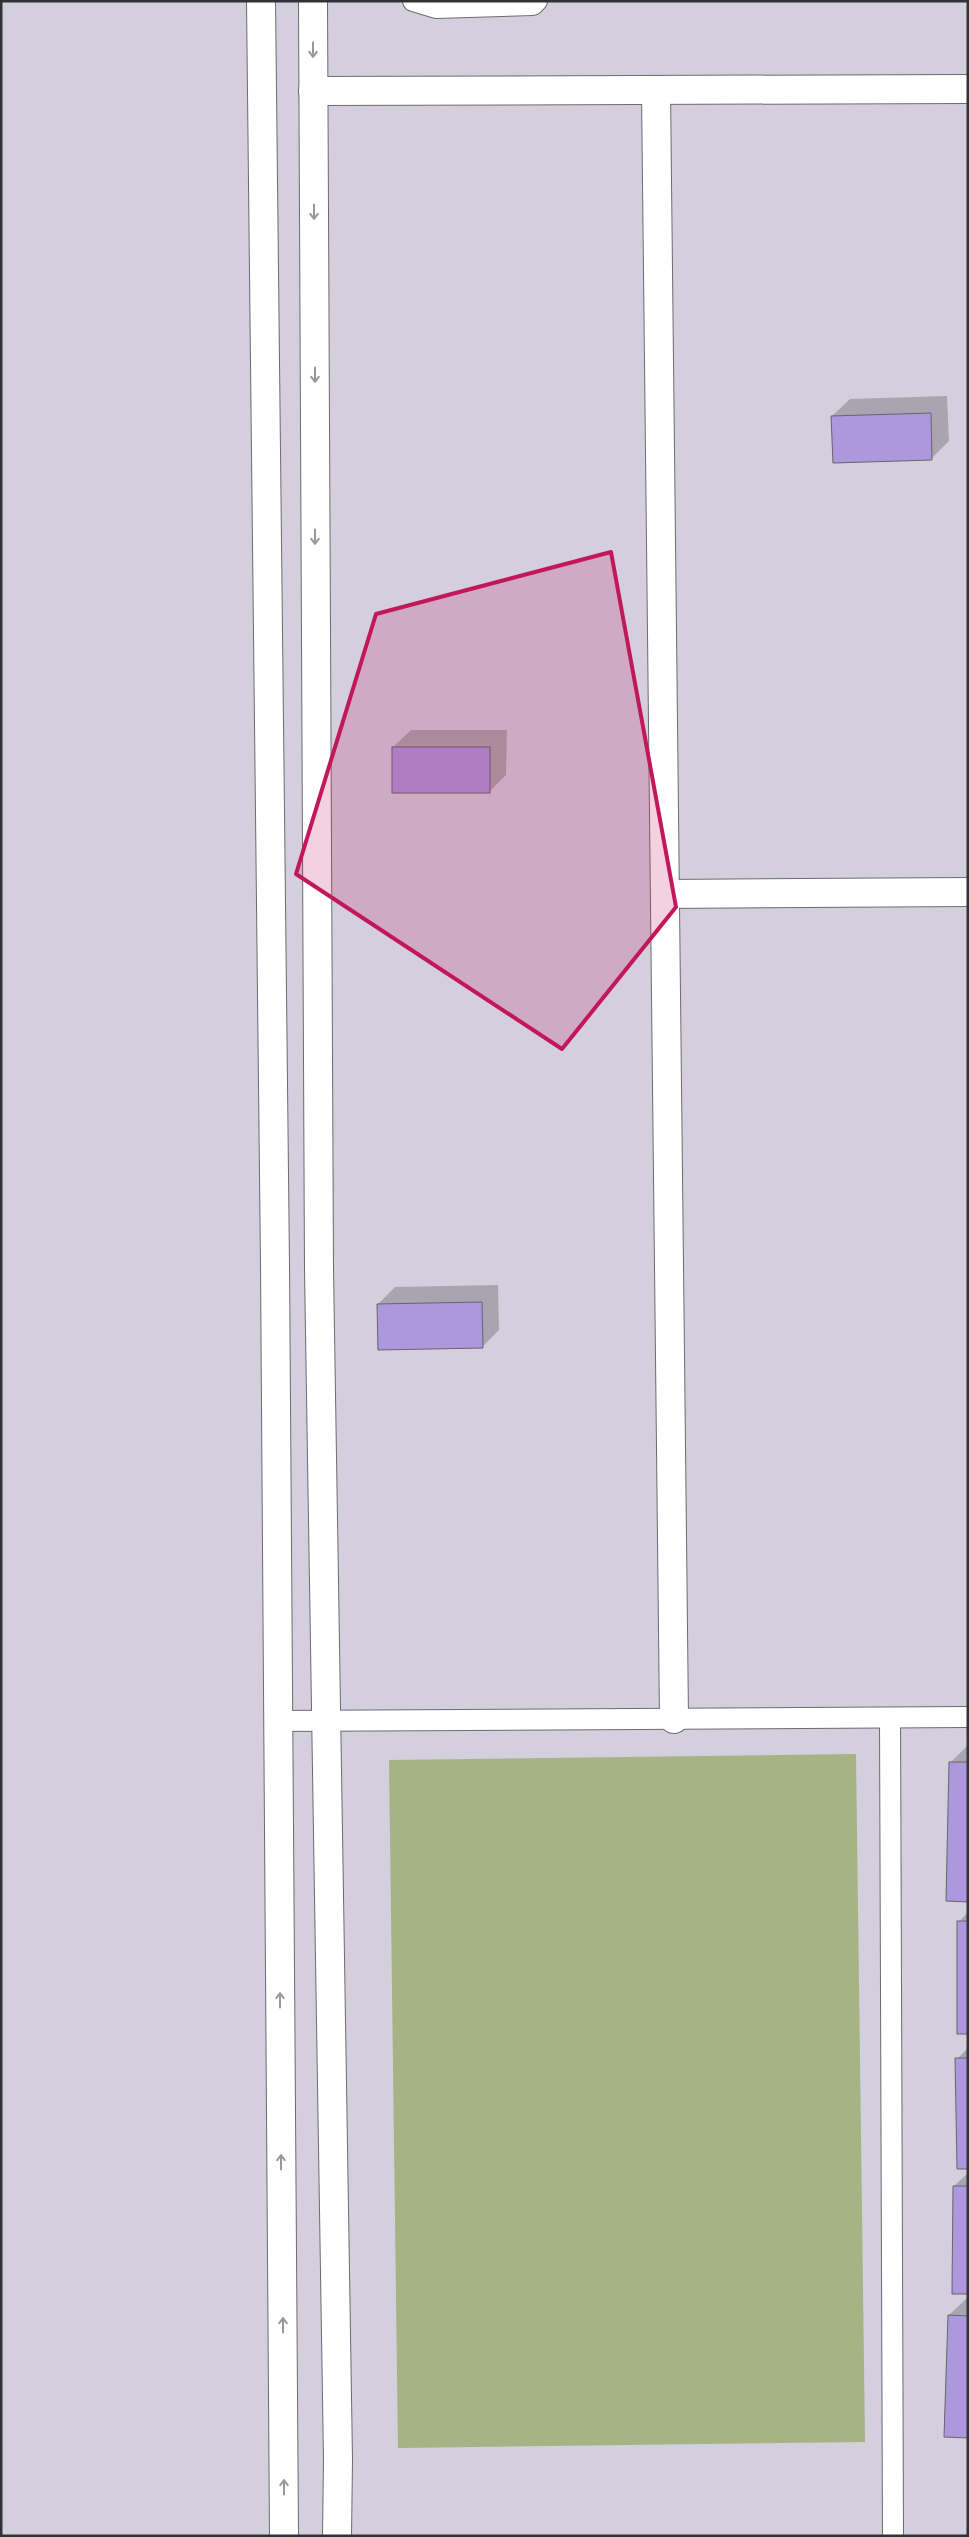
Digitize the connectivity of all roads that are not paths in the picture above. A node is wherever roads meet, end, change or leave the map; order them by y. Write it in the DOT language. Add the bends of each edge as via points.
graph roads {
  1 [pos="261,1"];
  2 [pos="313,1"];
  3 [pos="413,1"];
  4 [pos="537,1"];
  5 [pos="968,89"];
  6 [pos="656,90"];
  7 [pos="313,91"];
  8 [pos="968,892"];
  9 [pos="665,894"];
  10 [pos="890,1718"];
  11 [pos="968,1718"];
  12 [pos="674,1719"];
  13 [pos="326,1721"];
  14 [pos="278,1722"];
  15 [pos="284,2536"];
  16 [pos="337,2536"];
  17 [pos="893,2536"];
  1 -- 14 [label="street"];
  2 -- 7 [label="street, one-way"];
  3 -- 4 [label="lane" via="436,8 533,5"];
  5 -- 6 [label="street"];
  6 -- 7 [label="street"];
  6 -- 9 [label="street"];
  7 -- 13 [label="street, one-way" via="319,1268"];
  8 -- 9 [label="street"];
  9 -- 12 [label="street"];
  10 -- 11 [label="lane"];
  10 -- 12 [label="lane"];
  10 -- 17 [label="lane"];
  12 -- 13 [label="lane"];
  13 -- 14 [label="lane"];
  13 -- 16 [label="street"];
  15 -- 14 [label="street, one-way"];
}
